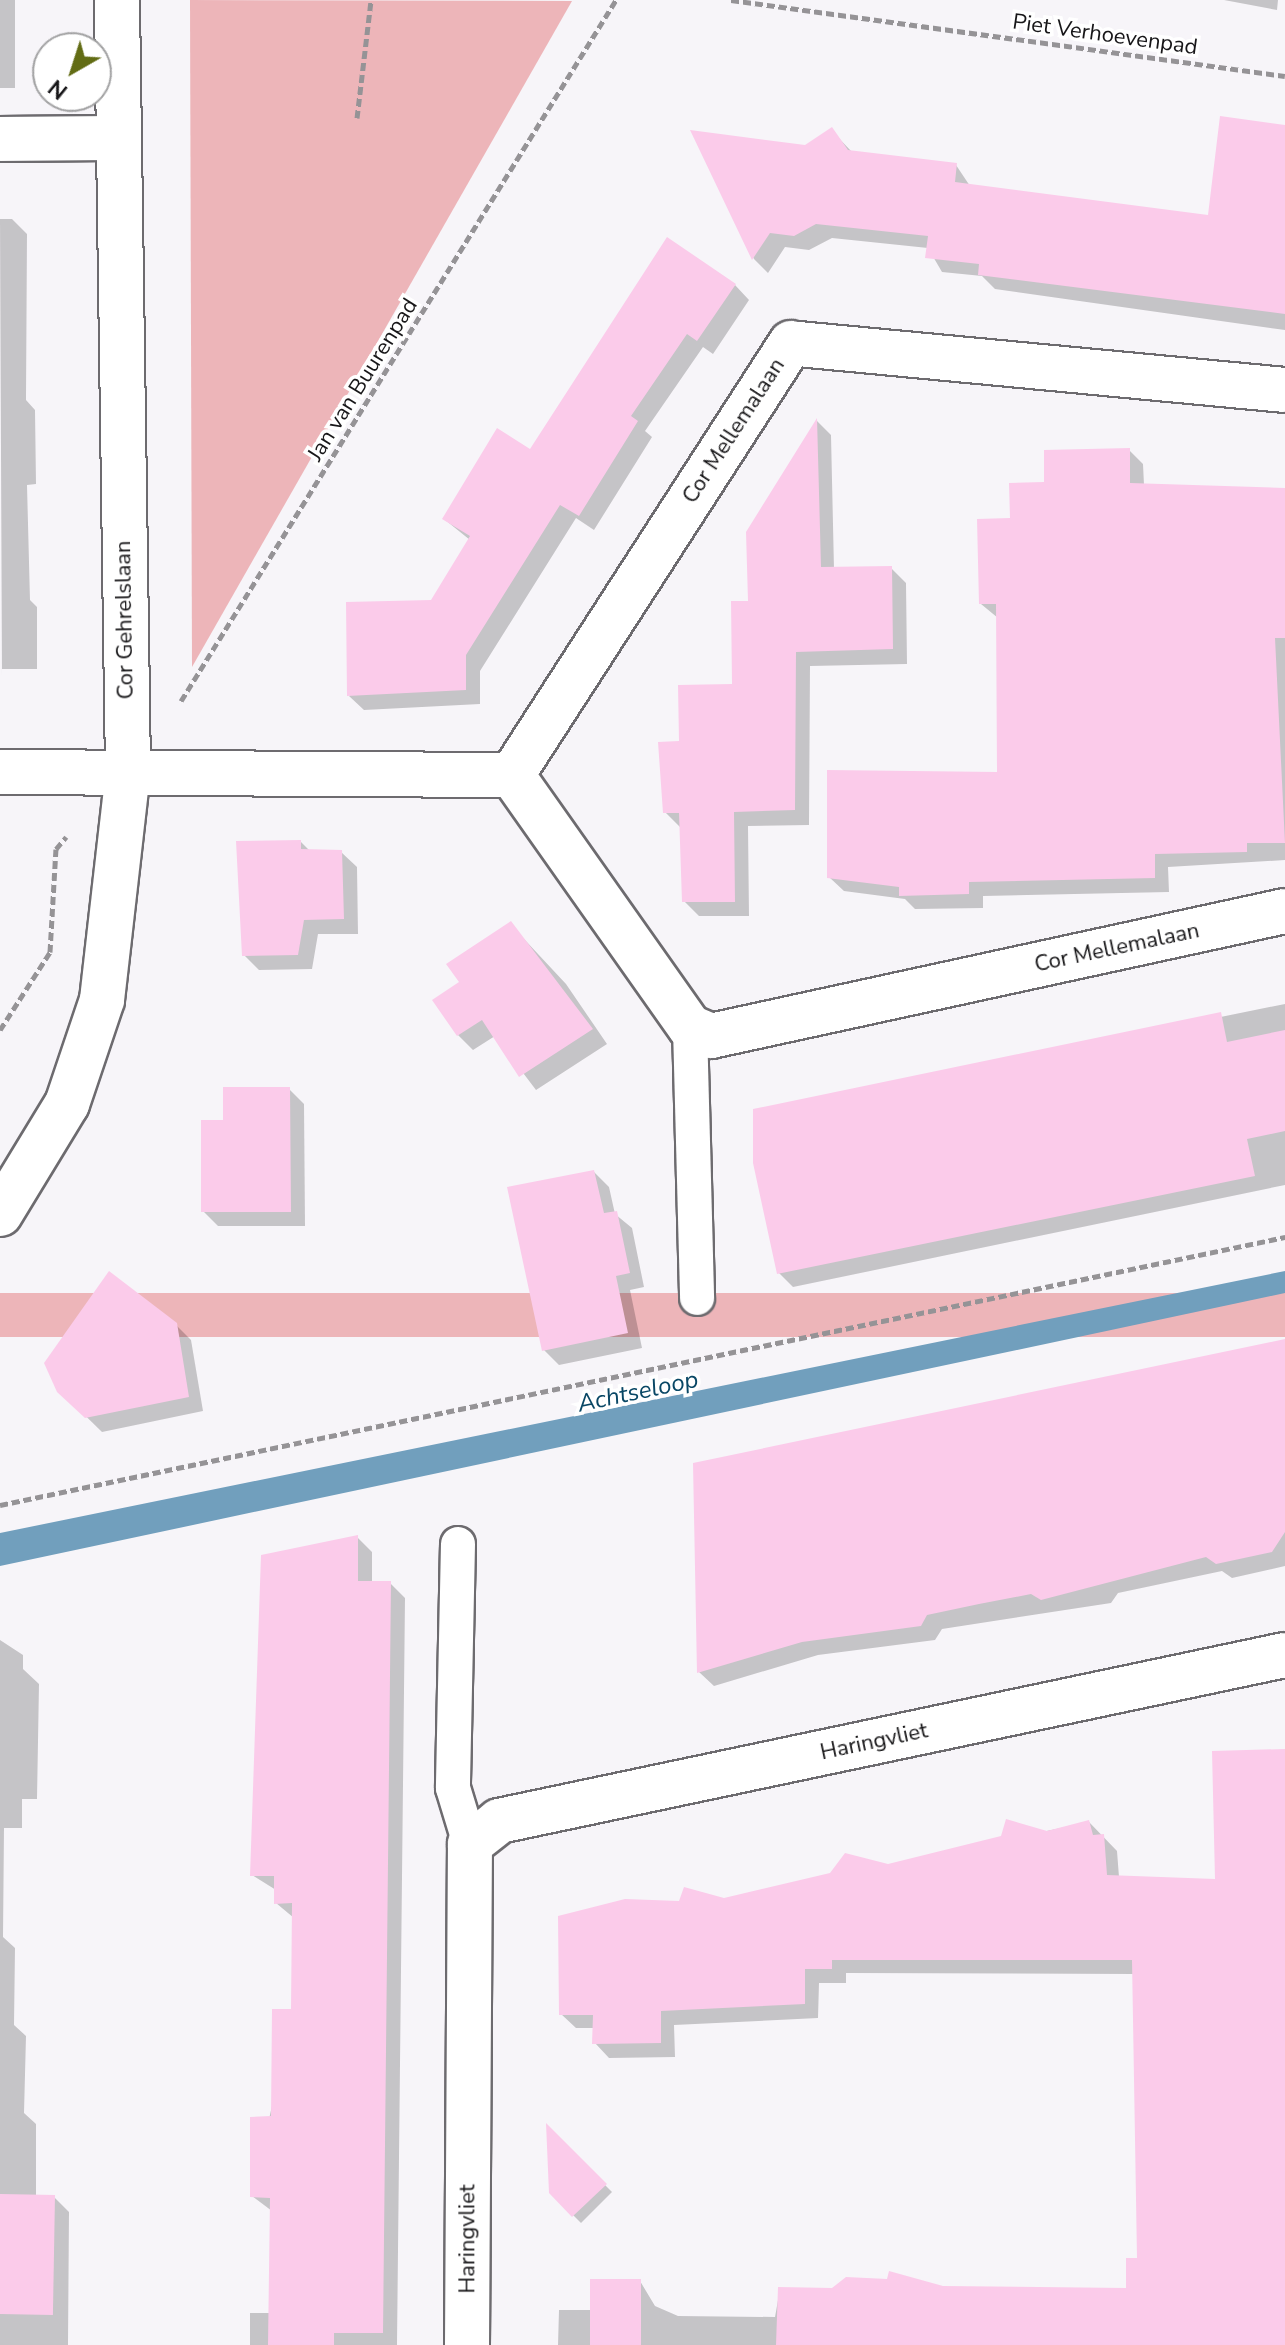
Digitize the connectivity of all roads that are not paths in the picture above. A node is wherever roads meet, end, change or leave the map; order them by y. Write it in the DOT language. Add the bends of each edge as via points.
graph roads {
  1 [pos="117,0"];
  2 [pos="118,138"];
  3 [pos="0,139"];
  4 [pos="1285,390"];
  5 [pos="128,771"];
  6 [pos="0,772"];
  7 [pos="512,775"];
  8 [pos="1285,911"];
  9 [pos="690,1027"];
  10 [pos="0,1214"];
  11 [pos="697,1298"];
  12 [pos="458,1544"];
  13 [pos="1285,1655"];
  14 [pos="470,1844"];
  15 [pos="467,2345"];
  1 -- 2 [label="street, Cor Gehrelslaan"];
  2 -- 3 [label="street"];
  2 -- 5 [label="street, Cor Gehrelslaan"];
  4 -- 7 [label="street, Cor Mellemalaan" via="791,343"];
  5 -- 6 [label="street"];
  5 -- 7 [label="street"];
  5 -- 10 [label="street, Cor Gehrelslaan" via="102,1000 67,1104"];
  7 -- 9 [label="street"];
  8 -- 9 [label="street, Cor Mellemalaan" via="711,1036"];
  9 -- 11 [label="lane"];
  12 -- 14 [label="lane, Haringvliet" via="453,1788"];
  13 -- 14 [label="street, Haringvliet" via="499,1821"];
  14 -- 15 [label="street, Haringvliet"];
}
